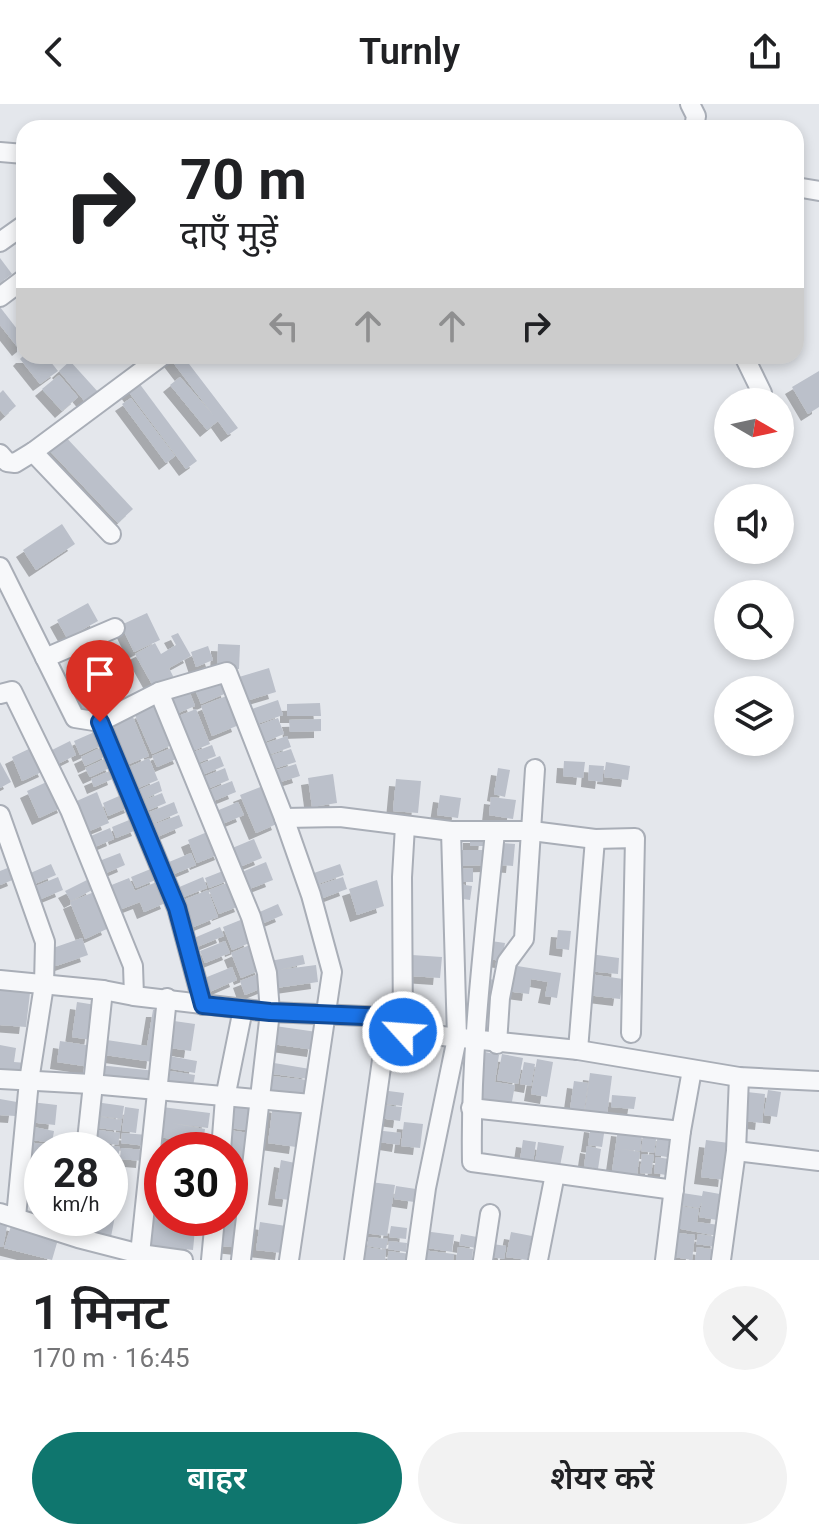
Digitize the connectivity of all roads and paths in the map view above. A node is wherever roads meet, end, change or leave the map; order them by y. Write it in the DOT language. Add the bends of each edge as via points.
graph roads {
  1 [pos="151,364"];
  2 [pos="748,364"];
  3 [pos="760,388"];
  4 [pos="33,452"];
  5 [pos="0,454"];
  6 [pos="111,534"];
  7 [pos="0,567"];
  8 [pos="6,596"];
  9 [pos="115,628"];
  10 [pos="45,658"];
  11 [pos="159,692"];
  12 [pos="0,694"];
  13 [pos="100,722"];
  14 [pos="535,769"];
  15 [pos="0,815"];
  16 [pos="284,818"];
  17 [pos="405,826"];
  18 [pos="451,831"];
  19 [pos="532,831"];
  20 [pos="495,832"];
  21 [pos="595,839"];
  22 [pos="0,980"];
  23 [pos="44,985"];
  24 [pos="103,990"];
  25 [pos="134,996"];
  26 [pos="167,998"];
  27 [pos="203,1005"];
  28 [pos="243,1009"];
  29 [pos="270,1012"];
  30 [pos="324,1015"];
  31 [pos="388,1017"];
  32 [pos="403,1032"];
  33 [pos="631,1033"];
  34 [pos="466,1038"];
  35 [pos="497,1044"];
  36 [pos="578,1050"];
  37 [pos="692,1070"];
  38 [pos="739,1077"];
  39 [pos="0,1079"];
  40 [pos="29,1081"];
  41 [pos="819,1081"];
  42 [pos="91,1084"];
  43 [pos="157,1092"];
  44 [pos="225,1098"];
  45 [pos="262,1099"];
  46 [pos="311,1104"];
  47 [pos="471,1108"];
  48 [pos="681,1131"];
  49 [pos="87,1132"];
  50 [pos="222,1132"];
  51 [pos="736,1151"];
  52 [pos="819,1161"];
  53 [pos="555,1174"];
  54 [pos="674,1190"];
  55 [pos="490,1214"];
  56 [pos="8,1215"];
  57 [pos="213,1236"];
  58 [pos="78,1238"];
  59 [pos="140,1254"];
  60 [pos="183,1260"];
  61 [pos="211,1260"];
  62 [pos="241,1260"];
  63 [pos="289,1260"];
  64 [pos="354,1260"];
  65 [pos="416,1260"];
  66 [pos="483,1260"];
  67 [pos="538,1260"];
  68 [pos="665,1260"];
  69 [pos="721,1260"];
  1 -- 4 [label="street"];
  2 -- 3 [label="street"];
  4 -- 5 [label="street" via="15,463"];
  4 -- 6 [label="street"];
  7 -- 8 [label="street"];
  8 -- 10 [label="street"];
  9 -- 10 [label="street"];
  10 -- 13 [label="street" via="75,718"];
  11 -- 13 [label="street"];
  11 -- 16 [label="street" via="227,672"];
  11 -- 29 [label="street" via="251,917 267,973"];
  12 -- 25 [label="street" via="12,691 70,810 133,966"];
  13 -- 27 [label="street" via="177,908"];
  14 -- 19 [label="street"];
  15 -- 23 [label="street" via="45,942"];
  16 -- 17 [label="street" via="340,817"];
  16 -- 30 [label="street" via="332,972"];
  17 -- 18 [label="street"];
  17 -- 32 [label="street"];
  18 -- 20 [label="street"];
  18 -- 34 [label="street"];
  19 -- 20 [label="street"];
  19 -- 21 [label="street"];
  19 -- 35 [label="street" via="524,939 507,962"];
  20 -- 34 [label="street"];
  21 -- 33 [label="street" via="635,838"];
  21 -- 36 [label="street"];
  22 -- 23 [label="street"];
  23 -- 24 [label="street"];
  23 -- 40 [label="street"];
  24 -- 25 [label="street"];
  24 -- 42 [label="street"];
  25 -- 26 [label="street"];
  26 -- 27 [label="street"];
  26 -- 43 [label="street"];
  27 -- 28 [label="street"];
  28 -- 29 [label="street"];
  28 -- 44 [label="street"];
  29 -- 30 [label="street"];
  29 -- 45 [label="street"];
  30 -- 31 [label="street"];
  30 -- 46 [label="street"];
  31 -- 32 [label="street"];
  31 -- 64 [label="street"];
  32 -- 34 [label="street"];
  34 -- 35 [label="street"];
  34 -- 47 [label="street"];
  34 -- 65 [label="street" via="426,1188"];
  35 -- 36 [label="street"];
  36 -- 37 [label="street"];
  37 -- 38 [label="street"];
  37 -- 48 [label="street"];
  38 -- 41 [label="street"];
  38 -- 51 [label="street"];
  39 -- 40 [label="street"];
  40 -- 42 [label="street"];
  40 -- 56 [label="street"];
  42 -- 43 [label="street"];
  42 -- 49 [label="street"];
  43 -- 44 [label="street"];
  43 -- 59 [label="street"];
  44 -- 45 [label="street"];
  44 -- 50 [label="street"];
  45 -- 46 [label="street"];
  45 -- 62 [label="street"];
  46 -- 63 [label="street"];
  47 -- 48 [label="street"];
  47 -- 53 [label="street" via="472,1162"];
  48 -- 54 [label="street"];
  51 -- 52 [label="street"];
  51 -- 69 [label="street"];
  53 -- 54 [label="street"];
  53 -- 67 [label="street"];
  54 -- 68 [label="street"];
  55 -- 66 [label="street"];
  56 -- 58 [label="street"];
  57 -- 61 [label="street"];
  58 -- 59 [label="street"];
  59 -- 60 [label="street"];
}
